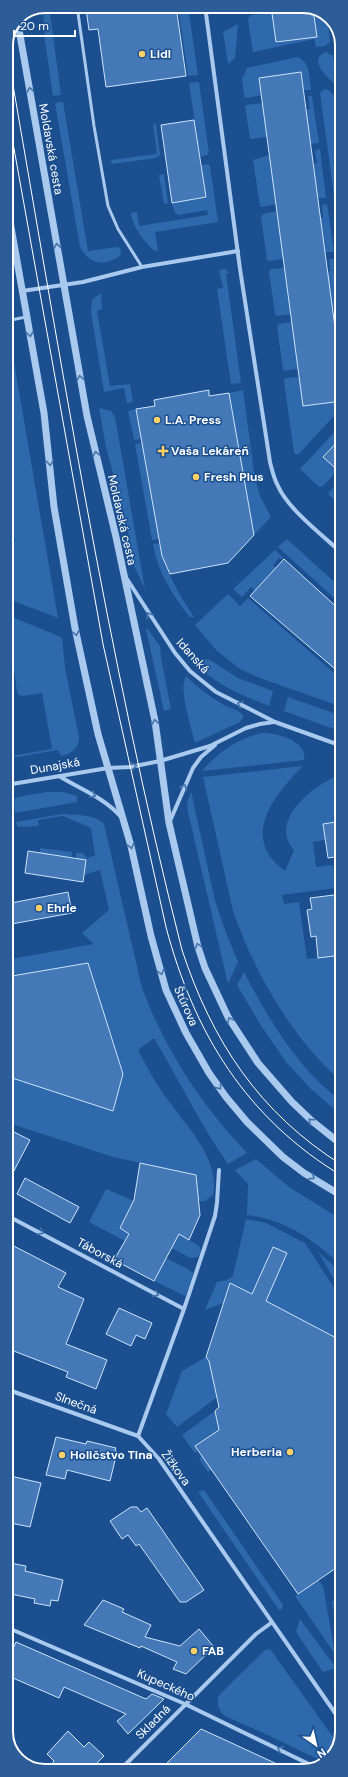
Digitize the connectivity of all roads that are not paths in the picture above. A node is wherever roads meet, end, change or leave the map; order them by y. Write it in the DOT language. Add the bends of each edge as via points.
graph roads {
  1 [pos="78,13"];
  2 [pos="206,13"];
  3 [pos="18,26"];
  4 [pos="13,240"];
  5 [pos="238,251"];
  6 [pos="142,267"];
  7 [pos="64,284"];
  8 [pos="22,291"];
  9 [pos="26,317"];
  10 [pos="13,320"];
  11 [pos="335,547"];
  12 [pos="123,574"];
  13 [pos="275,722"];
  14 [pos="219,742"];
  15 [pos="335,743"];
  16 [pos="160,761"];
  17 [pos="108,768"];
  18 [pos="58,776"];
  19 [pos="13,784"];
  20 [pos="123,820"];
  21 [pos="169,823"];
  22 [pos="335,1140"];
  23 [pos="219,1170"];
  24 [pos="335,1192"];
  25 [pos="13,1219"];
  26 [pos="184,1309"];
  27 [pos="13,1391"];
  28 [pos="138,1436"];
  29 [pos="271,1623"];
  30 [pos="13,1630"];
  31 [pos="185,1704"];
  32 [pos="335,1713"];
  33 [pos="126,1764"];
  34 [pos="308,1764"];
  1 -- 6 [label="lane" via="108,206 118,229"];
  2 -- 5 [label="street"];
  7 -- 3 [label="street, Moldavská cesta, one-way"];
  4 -- 8 [label="street"];
  5 -- 6 [label="street"];
  5 -- 11 [label="street" via="270,462 278,487 302,517"];
  6 -- 7 [label="street" via="83,282"];
  7 -- 8 [label="street"];
  12 -- 7 [label="street, Moldavská cesta, one-way" via="87,416"];
  8 -- 9 [label="street"];
  9 -- 10 [label="lane"];
  9 -- 17 [label="street, one-way" via="44,413 54,507 69,595 98,734"];
  13 -- 12 [label="street, Idanská, one-way" via="216,692 190,671 170,647"];
  16 -- 12 [label="street, Moldavská cesta, one-way" via="155,721"];
  13 -- 14 [label="street, Idanská" via="246,728"];
  13 -- 15 [label="street, Idanská"];
  14 -- 16 [label="street, Idanská"];
  21 -- 14 [label="street, Idanská, one-way" via="193,768 201,757"];
  17 -- 16 [label="street, Dunajská, one-way"];
  16 -- 21 [label="street"];
  17 -- 18 [label="street, Dunajská"];
  17 -- 20 [label="street, Štúrova"];
  18 -- 19 [label="street, Dunajská"];
  18 -- 20 [label="street, one-way" via="101,799"];
  20 -- 24 [label="street, Štúrova, one-way" via="164,984 196,1052 226,1097 247,1122 304,1173"];
  22 -- 21 [label="street, one-way" via="312,1122 273,1082 242,1041 228,1017 205,968 198,946"];
  23 -- 26 [label="street" via="215,1216"];
  25 -- 26 [label="street, Táborská, one-way"];
  26 -- 28 [label="street"];
  27 -- 28 [label="street, Slnečná"];
  28 -- 29 [label="street, Žižkova" via="159,1459"];
  29 -- 31 [label="street, Skladná" via="256,1634"];
  29 -- 32 [label="street, Žižkova"];
  30 -- 31 [label="street, Kupeckého"];
  31 -- 33 [label="street, Skladná"];
  34 -- 31 [label="street, Kupeckého, one-way"];
}
